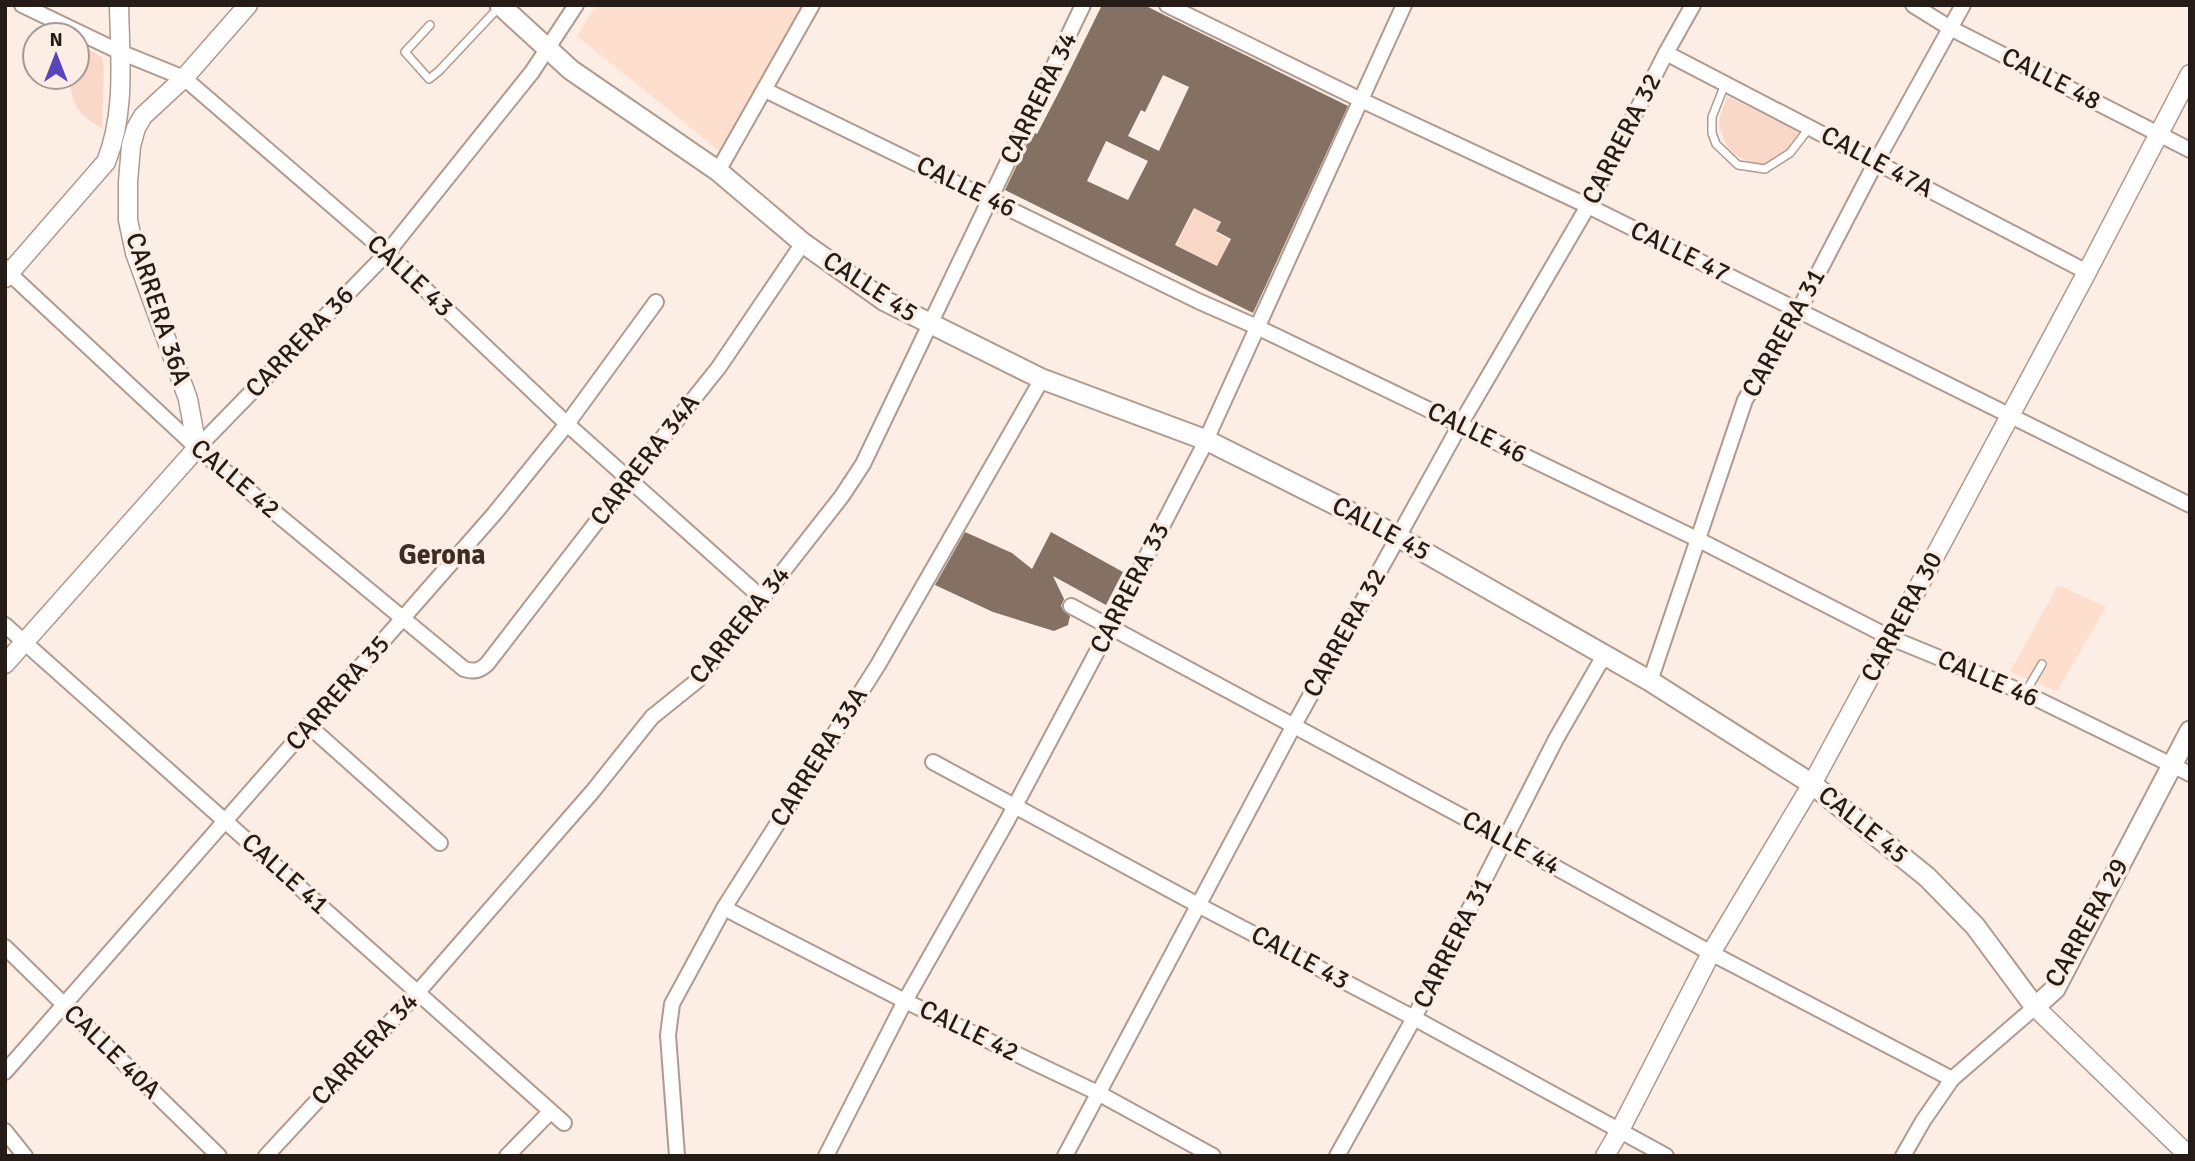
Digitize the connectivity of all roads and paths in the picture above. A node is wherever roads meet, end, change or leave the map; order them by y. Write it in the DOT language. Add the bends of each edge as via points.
graph roads {
  1 [pos="22,5"];
  2 [pos="119,5"];
  3 [pos="248,5"];
  4 [pos="500,5"];
  5 [pos="576,5"];
  6 [pos="812,5"];
  7 [pos="1083,5"];
  8 [pos="1167,5"];
  9 [pos="1404,5"];
  10 [pos="1693,5"];
  11 [pos="1913,5"];
  12 [pos="1963,5"];
  13 [pos="430,25"];
  14 [pos="1950,28"];
  15 [pos="548,50"];
  16 [pos="120,52"];
  17 [pos="1666,53"];
  18 [pos="2190,74"];
  19 [pos="184,78"];
  20 [pos="1725,84"];
  21 [pos="765,90"];
  22 [pos="1361,100"];
  23 [pos="1810,127"];
  24 [pos="2158,134"];
  25 [pos="2190,150"];
  26 [pos="1876,162"];
  27 [pos="718,171"];
  28 [pos="991,198"];
  29 [pos="1588,206"];
  30 [pos="803,243"];
  31 [pos="387,253"];
  32 [pos="2087,272"];
  33 [pos="7,273"];
  34 [pos="656,302"];
  35 [pos="1799,310"];
  36 [pos="929,324"];
  37 [pos="1257,327"];
  38 [pos="1042,379"];
  39 [pos="2009,415"];
  40 [pos="568,424"];
  41 [pos="1460,425"];
  42 [pos="1206,440"];
  43 [pos="197,447"];
  44 [pos="629,480"];
  45 [pos="2190,505"];
  46 [pos="1398,536"];
  47 [pos="1697,539"];
  48 [pos="763,599"];
  49 [pos="1070,606"];
  50 [pos="403,619"];
  51 [pos="5,625"];
  52 [pos="1110,627"];
  53 [pos="1891,638"];
  54 [pos="24,642"];
  55 [pos="1605,654"];
  56 [pos="5,664"];
  57 [pos="2042,664"];
  58 [pos="479,671"];
  59 [pos="1650,681"];
  60 [pos="2025,693"];
  61 [pos="309,726"];
  62 [pos="1293,727"];
  63 [pos="2190,731"];
  64 [pos="933,762"];
  65 [pos="2181,769"];
  66 [pos="1812,784"];
  67 [pos="1014,805"];
  68 [pos="225,821"];
  69 [pos="1506,840"];
  70 [pos="440,843"];
  71 [pos="1198,905"];
  72 [pos="724,908"];
  73 [pos="5,947"];
  74 [pos="1711,953"];
  75 [pos="418,992"];
  76 [pos="905,1001"];
  77 [pos="63,1004"];
  78 [pos="2035,1007"];
  79 [pos="1414,1018"];
  80 [pos="5,1072"];
  81 [pos="1952,1079"];
  82 [pos="1098,1093"];
  83 [pos="550,1112"];
  84 [pos="564,1123"];
  85 [pos="5,1131"];
  86 [pos="1619,1132"];
  87 [pos="22,1155"];
  88 [pos="219,1156"];
  89 [pos="267,1156"];
  90 [pos="507,1156"];
  91 [pos="677,1156"];
  92 [pos="826,1156"];
  93 [pos="1065,1156"];
  94 [pos="1213,1156"];
  95 [pos="1337,1156"];
  96 [pos="1605,1156"];
  97 [pos="1666,1156"];
  98 [pos="1903,1156"];
  99 [pos="2189,1156"];
  1 -- 16 [label="street, CALLE 43"];
  2 -- 16 [label="street"];
  3 -- 19 [label="street, CARRERA 36A"];
  4 -- 13 [label="lane" via="429,79 405,51"];
  4 -- 15 [label="main road, CALLE 45"];
  5 -- 15 [label="street, CARRERA 36"];
  6 -- 21 [label="street"];
  7 -- 28 [label="street, CARRERA 34"];
  8 -- 22 [label="street, CALLE 47"];
  9 -- 22 [label="street, CARRERA 33"];
  10 -- 17 [label="street, CARRERA 32"];
  11 -- 14 [label="street, CALLE 48"];
  12 -- 14 [label="street, CARRERA 31"];
  14 -- 24 [label="street, CALLE 48"];
  14 -- 26 [label="street, CARRERA 31"];
  15 -- 27 [label="main road, CALLE 45" via="570,70"];
  15 -- 31 [label="street, CARRERA 36"];
  16 -- 19 [label="street, CALLE 43"];
  16 -- 33 [label="street" via="118,122 106,162"];
  17 -- 20 [label="street, CALLE 47A"];
  17 -- 29 [label="street, CARRERA 32"];
  18 -- 24 [label="street, CARRERA 30"];
  19 -- 31 [label="street, CALLE 43"];
  19 -- 43 [label="street, CARRERA 36A" via="135,128 128,220 135,253 188,400"];
  20 -- 23 [label="street, CALLE 47A"];
  20 -- 23 [label="lane" via="1712,117 1712,133 1716,144 1738,166 1765,169 1790,153"];
  21 -- 27 [label="street"];
  21 -- 28 [label="street, CALLE 46"];
  22 -- 29 [label="street, CALLE 47"];
  22 -- 37 [label="street, CARRERA 33"];
  23 -- 26 [label="street, CALLE 47A"];
  24 -- 25 [label="street, CALLE 48"];
  24 -- 32 [label="street, CARRERA 30"];
  26 -- 32 [label="street, CALLE 47A"];
  26 -- 35 [label="street, CARRERA 31"];
  27 -- 30 [label="main road, CALLE 45"];
  28 -- 36 [label="street, CARRERA 34"];
  28 -- 37 [label="street, CALLE 46"];
  29 -- 35 [label="street, CALLE 47"];
  29 -- 41 [label="street, CARRERA 32"];
  30 -- 36 [label="main road, CALLE 45" via="885,301"];
  30 -- 44 [label="street, CARRERA 34A" via="719,367"];
  31 -- 40 [label="street, CALLE 43"];
  31 -- 43 [label="street, CARRERA 36"];
  32 -- 39 [label="street, CARRERA 30"];
  33 -- 43 [label="street, CALLE 42"];
  34 -- 40 [label="street, CARRERA 35"];
  35 -- 39 [label="street, CALLE 47"];
  35 -- 47 [label="street, CARRERA 31" via="1745,400"];
  36 -- 38 [label="main road, CALLE 45"];
  36 -- 48 [label="street, CARRERA 34" via="863,464"];
  37 -- 41 [label="street, CALLE 46"];
  37 -- 42 [label="street, CARRERA 33"];
  38 -- 42 [label="main road, CALLE 45"];
  38 -- 72 [label="street, CARRERA 33A" via="878,664"];
  39 -- 45 [label="street, CALLE 47"];
  39 -- 53 [label="street, CARRERA 30"];
  40 -- 44 [label="street, CALLE 43"];
  40 -- 50 [label="street, CARRERA 35"];
  41 -- 46 [label="street, CARRERA 32"];
  41 -- 47 [label="street, CALLE 46"];
  42 -- 46 [label="main road, CALLE 45"];
  42 -- 52 [label="street, CARRERA 33"];
  43 -- 50 [label="street, CALLE 42"];
  43 -- 54 [label="street, CARRERA 36"];
  44 -- 48 [label="street, CALLE 43"];
  44 -- 58 [label="street, CARRERA 34A"];
  46 -- 55 [label="main road, CALLE 45"];
  46 -- 62 [label="street, CARRERA 32"];
  47 -- 53 [label="street, CALLE 46"];
  47 -- 59 [label="street, CARRERA 31"];
  48 -- 75 [label="street, CARRERA 34" via="698,680 652,717"];
  49 -- 52 [label="street, CALLE 44"];
  50 -- 58 [label="street, CALLE 42" via="464,669"];
  50 -- 61 [label="street, CARRERA 35"];
  51 -- 54 [label="street, CALLE 41"];
  52 -- 62 [label="street, CALLE 44"];
  52 -- 67 [label="street, CARRERA 33"];
  53 -- 60 [label="street, CALLE 46"];
  53 -- 66 [label="street, CARRERA 30"];
  54 -- 56 [label="street, CARRERA 36"];
  54 -- 68 [label="street, CALLE 41"];
  55 -- 59 [label="main road, CALLE 45"];
  55 -- 69 [label="street, CARRERA 31"];
  57 -- 60 [label="lane"];
  59 -- 66 [label="main road, CALLE 45"];
  60 -- 65 [label="street, CALLE 46"];
  61 -- 68 [label="street, CARRERA 35"];
  61 -- 70 [label="street"];
  62 -- 69 [label="street, CALLE 44"];
  62 -- 71 [label="street, CARRERA 32"];
  63 -- 65 [label="main road, CARRERA 29"];
  64 -- 67 [label="street, CALLE 43"];
  65 -- 78 [label="main road, CARRERA 29" via="2054,989"];
  66 -- 74 [label="street, CARRERA 30"];
  66 -- 78 [label="main road, CALLE 45" via="1927,877 1975,926"];
  67 -- 71 [label="street, CALLE 43"];
  67 -- 76 [label="street, CARRERA 33"];
  68 -- 75 [label="street, CALLE 41"];
  68 -- 77 [label="street, CARRERA 35"];
  69 -- 74 [label="street, CALLE 44"];
  69 -- 79 [label="street, CARRERA 31"];
  71 -- 79 [label="street, CALLE 43"];
  71 -- 82 [label="street, CARRERA 32"];
  72 -- 76 [label="street, CALLE 42"];
  72 -- 91 [label="street, CARRERA 33A" via="673,1004 668,1035"];
  73 -- 77 [label="street, CALLE 40A"];
  74 -- 81 [label="street, CALLE 44"];
  74 -- 86 [label="street, CARRERA 30"];
  75 -- 83 [label="street, CALLE 41"];
  75 -- 89 [label="street, CARRERA 34"];
  76 -- 82 [label="street, CALLE 42"];
  76 -- 92 [label="street, CARRERA 33"];
  77 -- 80 [label="street, CARRERA 35"];
  77 -- 88 [label="street, CALLE 40A"];
  78 -- 81 [label="street, CARRERA 29"];
  78 -- 99 [label="street, CALLE 45"];
  79 -- 86 [label="street, CALLE 43"];
  79 -- 95 [label="street, CARRERA 31"];
  81 -- 98 [label="street, CARRERA 29"];
  82 -- 93 [label="street, CARRERA 32"];
  82 -- 94 [label="street, CALLE 42"];
  83 -- 84 [label="street, CALLE 41"];
  83 -- 90 [label="street"];
  85 -- 87 [label="street"];
  86 -- 96 [label="street, CARRERA 30"];
  86 -- 97 [label="street, CALLE 43"];
}
